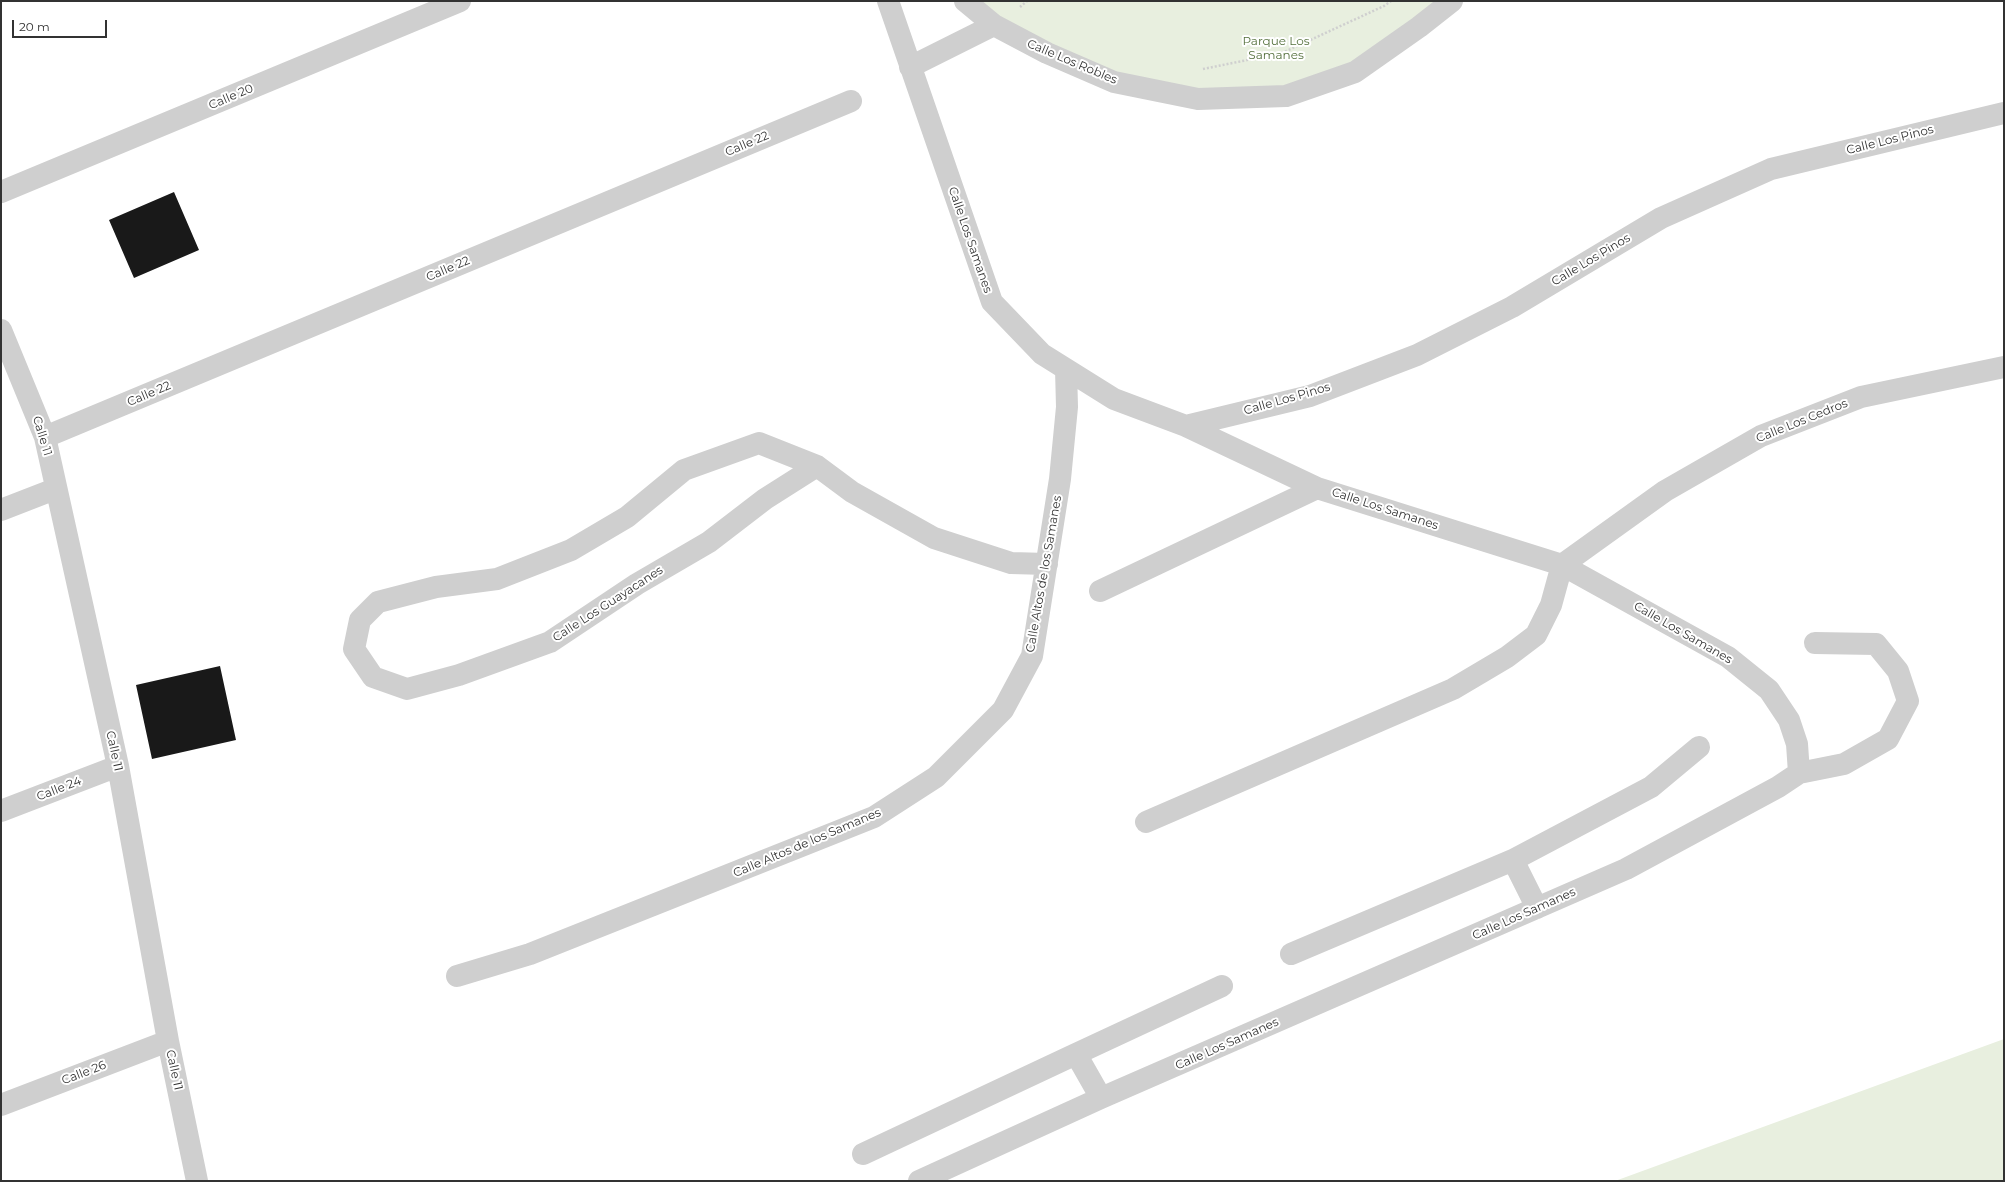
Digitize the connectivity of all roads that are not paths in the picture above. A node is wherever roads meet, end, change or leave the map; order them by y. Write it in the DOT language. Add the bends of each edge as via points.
graph roads {
  1 [pos="460,1"];
  2 [pos="888,1"];
  3 [pos="965,1"];
  4 [pos="1452,1"];
  5 [pos="994,26"];
  6 [pos="910,67"];
  7 [pos="851,101"];
  8 [pos="2004,113"];
  9 [pos="1,192"];
  10 [pos="1,330"];
  11 [pos="2004,367"];
  12 [pos="1066,369"];
  13 [pos="1186,426"];
  14 [pos="45,437"];
  15 [pos="817,466"];
  16 [pos="1317,488"];
  17 [pos="56,489"];
  18 [pos="1,510"];
  19 [pos="1047,564"];
  20 [pos="1562,565"];
  21 [pos="1100,590"];
  22 [pos="1815,643"];
  23 [pos="1699,747"];
  24 [pos="118,766"];
  25 [pos="1799,773"];
  26 [pos="1,811"];
  27 [pos="1146,822"];
  28 [pos="1513,860"];
  29 [pos="1537,908"];
  30 [pos="1291,954"];
  31 [pos="457,976"];
  32 [pos="1222,986"];
  33 [pos="168,1040"];
  34 [pos="1076,1054"];
  35 [pos="1102,1098"];
  36 [pos="1,1105"];
  37 [pos="863,1154"];
  38 [pos="197,1181"];
  39 [pos="919,1181"];
  1 -- 9 [label="street, Calle 20"];
  2 -- 6 [label="street, Calle Los Samanes"];
  3 -- 5 [label="street, Calle Los Robles"];
  4 -- 5 [label="street, Calle Los Robles" via="1355,72 1286,96 1198,99 1114,82 1047,53"];
  5 -- 6 [label="street"];
  6 -- 12 [label="street, Calle Los Samanes" via="992,302 1042,354"];
  7 -- 14 [label="street, Calle 22"];
  8 -- 13 [label="street, Calle Los Pinos" via="1771,169 1661,218 1512,307 1417,355 1310,396"];
  10 -- 14 [label="street, Calle 11"];
  11 -- 20 [label="street, Calle Los Cedros" via="1861,397 1761,436 1665,491"];
  12 -- 13 [label="street, Calle Los Samanes" via="1114,399"];
  12 -- 19 [label="street, Calle Altos de los Samanes" via="1067,414"];
  13 -- 16 [label="street, Calle Los Samanes"];
  14 -- 17 [label="street, Calle 11"];
  15 -- 15 [label="street, Calle Los Guayacanes" via="759,443 684,470 627,517 571,550 497,579 436,587 378,602 360,620 354,649 373,677 407,689 459,675 550,642 637,584 709,542 765,500"];
  15 -- 19 [label="street, Calle Los Guayacanes" via="852,492 934,538 1011,563"];
  16 -- 20 [label="street, Calle Los Samanes"];
  16 -- 21 [label="street"];
  17 -- 18 [label="street"];
  17 -- 24 [label="street, Calle 11"];
  19 -- 31 [label="street, Calle Altos de los Samanes" via="1032,656 1003,710 936,777 874,817 530,954"];
  20 -- 25 [label="street, Calle Los Samanes" via="1728,657 1769,690 1790,720 1798,744"];
  20 -- 27 [label="street" via="1551,605 1536,634 1508,657 1453,689"];
  22 -- 25 [label="street" via="1876,644 1898,671 1908,701 1888,739 1844,764"];
  23 -- 28 [label="street" via="1651,787"];
  24 -- 26 [label="street, Calle 24"];
  24 -- 33 [label="street, Calle 11"];
  25 -- 29 [label="street, Calle Los Samanes" via="1778,787 1626,869"];
  28 -- 29 [label="street"];
  28 -- 30 [label="street"];
  29 -- 35 [label="street, Calle Los Samanes"];
  32 -- 34 [label="street"];
  33 -- 36 [label="street, Calle 26"];
  33 -- 38 [label="street, Calle 11"];
  34 -- 35 [label="street"];
  34 -- 37 [label="street"];
  35 -- 39 [label="street, Calle Los Samanes"];
}
